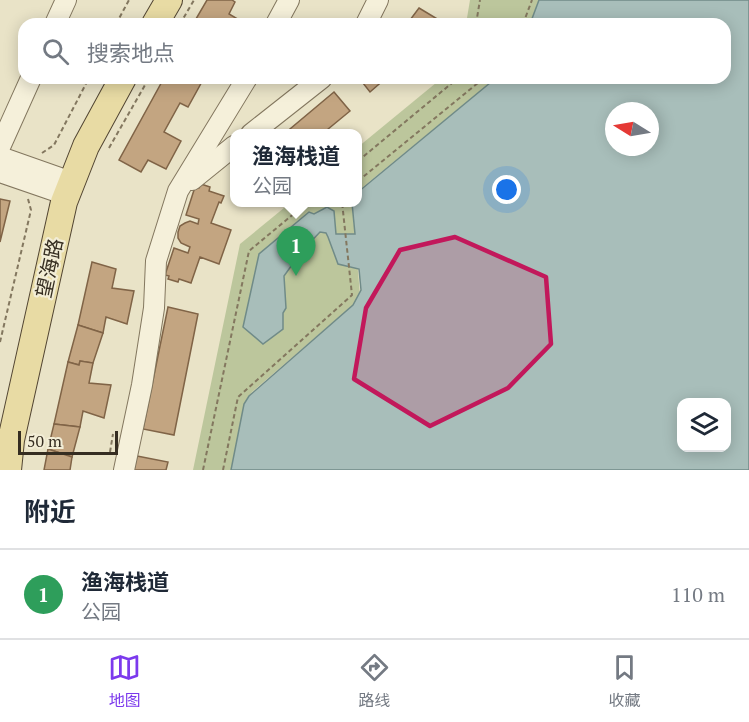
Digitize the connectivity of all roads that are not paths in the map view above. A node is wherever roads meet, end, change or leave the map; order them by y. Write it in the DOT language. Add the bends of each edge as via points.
graph roads {
  1 [pos="66,0"];
  2 [pos="151,0"];
  3 [pos="169,0"];
  4 [pos="289,0"];
  5 [pos="378,0"];
  6 [pos="58,18"];
  7 [pos="141,18"];
  8 [pos="158,18"];
  9 [pos="279,18"];
  10 [pos="369,18"];
  11 [pos="28,84"];
  12 [pos="104,84"];
  13 [pos="120,84"];
  14 [pos="243,84"];
  15 [pos="314,84"];
  16 [pos="257,129"];
  17 [pos="3,135"];
  18 [pos="230,149"];
  19 [pos="0,157"];
  20 [pos="0,172"];
  21 [pos="62,186"];
  22 [pos="178,191"];
  23 [pos="0,425"];
  24 [pos="8,470"];
  25 [pos="124,470"];
  1 -- 6 [label="street"];
  2 -- 7 [label="main road"];
  3 -- 8 [label="main road"];
  4 -- 9 [label="street"];
  5 -- 10 [label="street"];
  11 -- 17 [label="street"];
  12 -- 21 [label="main road, 望海路" via="80,127"];
  13 -- 21 [label="main road, 望海路"];
  14 -- 22 [label="street"];
  15 -- 16 [label="street"];
  18 -- 22 [label="street"];
  19 -- 21 [label="street"];
  20 -- 21 [label="street"];
  21 -- 23 [label="main road, 望海路"];
  21 -- 24 [label="main road, 望海路"];
  22 -- 25 [label="street" via="156,261 154,308"];
}
